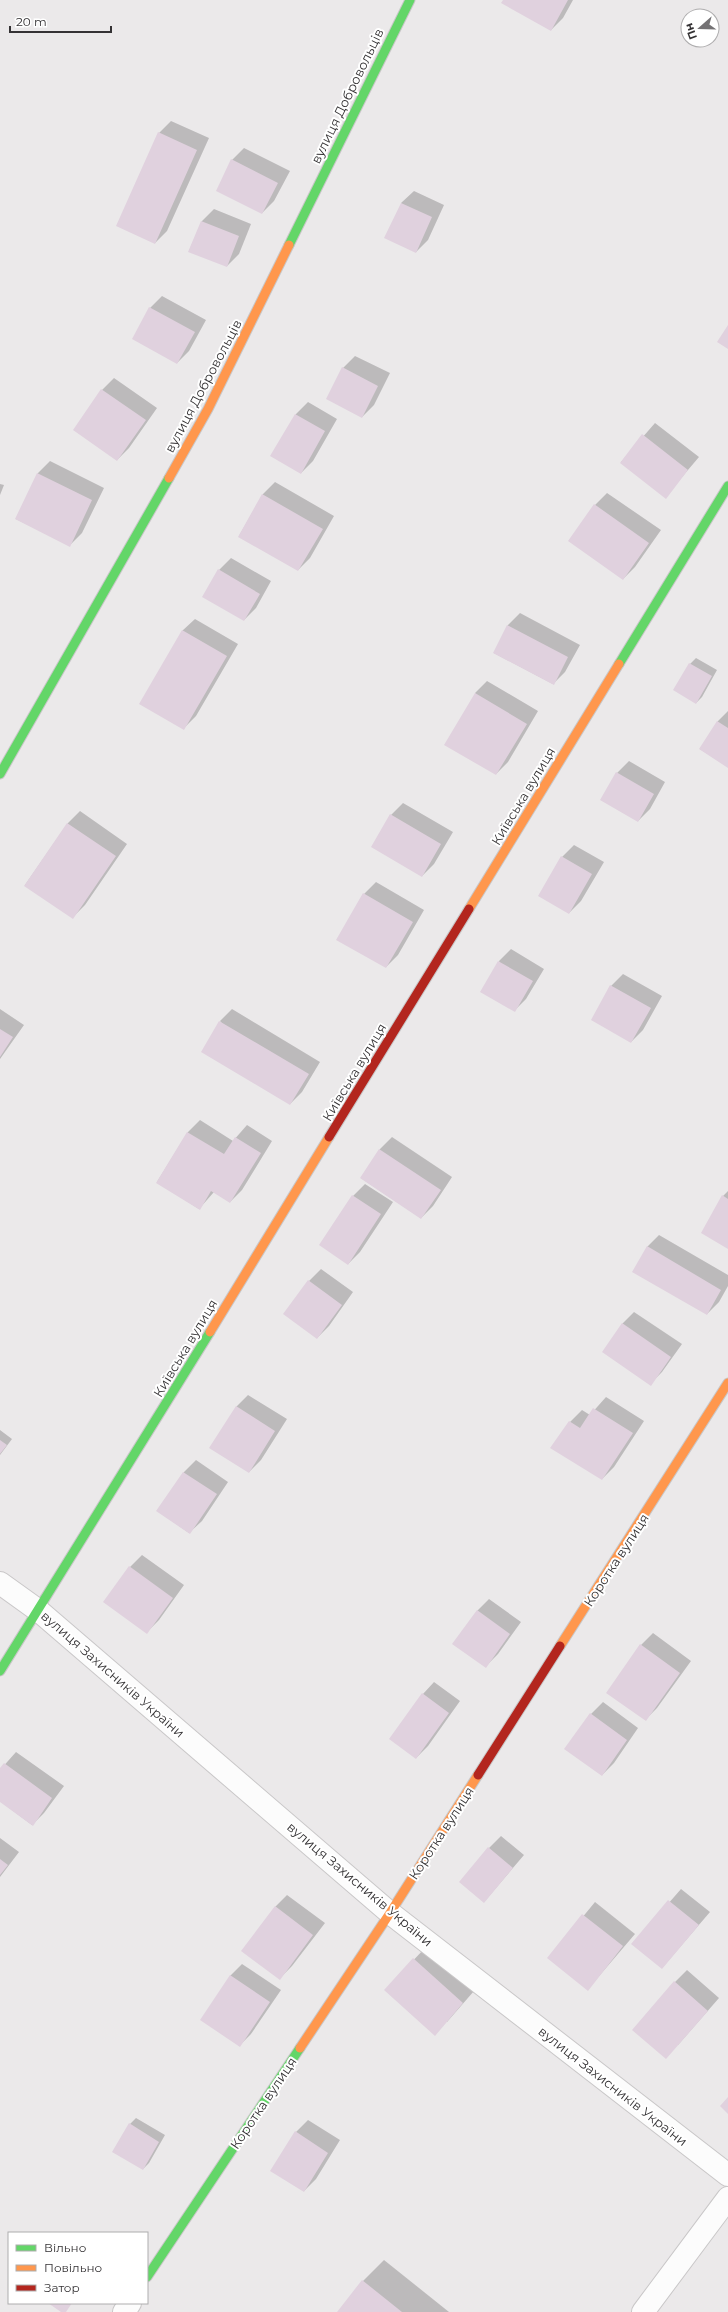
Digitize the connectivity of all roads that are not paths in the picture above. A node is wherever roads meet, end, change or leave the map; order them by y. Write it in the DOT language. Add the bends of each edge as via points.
graph roads {
  1 [pos="410,0"];
  2 [pos="728,486"];
  3 [pos="0,774"];
  4 [pos="728,1383"];
  5 [pos="0,1583"];
  6 [pos="39,1611"];
  7 [pos="0,1671"];
  8 [pos="390,1912"];
  9 [pos="728,2175"];
  10 [pos="728,2198"];
  11 [pos="148,2275"];
  12 [pos="643,2312"];
  1 -- 3 [label="street, вулиця Добровольців" via="208,409"];
  2 -- 6 [label="street, Київська вулиця"];
  4 -- 8 [label="street, Коротка вулиця"];
  5 -- 6 [label="street, вулиця Захисників України"];
  6 -- 7 [label="street, Київська вулиця"];
  6 -- 8 [label="street, вулиця Захисників України"];
  8 -- 9 [label="street, вулиця Захисників України"];
  8 -- 11 [label="street, Коротка вулиця"];
  10 -- 12 [label="street"];
}
